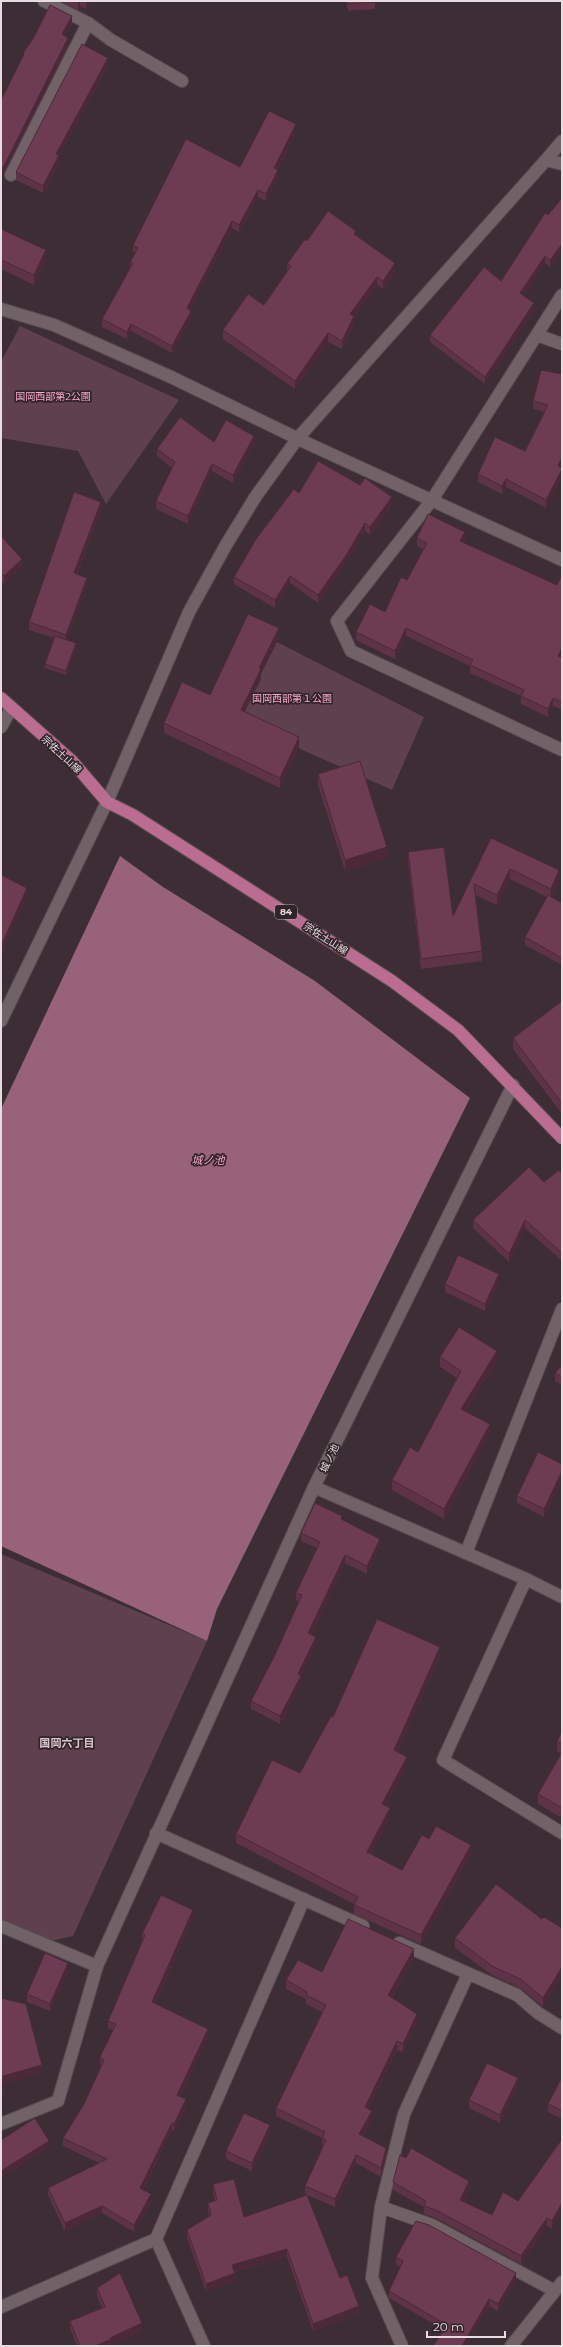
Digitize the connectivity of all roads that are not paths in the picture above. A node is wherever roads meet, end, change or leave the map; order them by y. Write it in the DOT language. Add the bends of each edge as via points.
graph roads {
  1 [pos="44,1"];
  2 [pos="88,23"];
  3 [pos="182,81"];
  4 [pos="562,141"];
  5 [pos="546,160"];
  6 [pos="562,164"];
  7 [pos="11,175"];
  8 [pos="562,295"];
  9 [pos="1,308"];
  10 [pos="537,335"];
  11 [pos="562,344"];
  12 [pos="298,438"];
  13 [pos="432,500"];
  14 [pos="562,560"];
  15 [pos="1,698"];
  16 [pos="11,709"];
  17 [pos="1,727"];
  18 [pos="562,750"];
  19 [pos="107,802"];
  20 [pos="1,1021"];
  21 [pos="513,1085"];
  22 [pos="562,1138"];
  23 [pos="562,1310"];
  24 [pos="314,1487"];
  25 [pos="466,1553"];
  26 [pos="526,1579"];
  27 [pos="562,1597"];
  28 [pos="156,1833"];
  29 [pos="562,1833"];
  30 [pos="304,1899"];
  31 [pos="1,1926"];
  32 [pos="375,1932"];
  33 [pos="389,1938"];
  34 [pos="97,1966"];
  35 [pos="468,1974"];
  36 [pos="562,2028"];
  37 [pos="1,2124"];
  38 [pos="381,2207"];
  39 [pos="156,2239"];
  40 [pos="559,2286"];
  41 [pos="1,2307"];
  42 [pos="204,2346"];
  43 [pos="402,2346"];
  44 [pos="510,2346"];
  1 -- 2 [label="street"];
  2 -- 3 [label="street" via="111,40"];
  2 -- 7 [label="street"];
  4 -- 5 [label="street"];
  5 -- 6 [label="street"];
  5 -- 12 [label="street"];
  8 -- 10 [label="street"];
  9 -- 12 [label="street" via="54,325"];
  10 -- 11 [label="street"];
  10 -- 13 [label="street"];
  12 -- 13 [label="street"];
  12 -- 19 [label="street" via="256,496 189,612"];
  13 -- 14 [label="street"];
  13 -- 18 [label="street" via="337,621 351,651"];
  15 -- 16 [label="main road, 宗佐土山線 / 84"];
  16 -- 17 [label="street"];
  16 -- 19 [label="main road, 宗佐土山線 / 84" via="72,761"];
  19 -- 20 [label="street"];
  19 -- 21 [label="main road, 宗佐土山線 / 84" via="139,819 392,981 458,1030"];
  21 -- 22 [label="main road, 宗佐土山線 / 84"];
  21 -- 24 [label="street, 城ノ池"];
  23 -- 25 [label="street"];
  24 -- 25 [label="street"];
  24 -- 28 [label="street, 城ノ池"];
  25 -- 26 [label="street"];
  26 -- 27 [label="street"];
  26 -- 29 [label="street" via="443,1760"];
  28 -- 30 [label="street"];
  28 -- 34 [label="street, 城ノ池"];
  30 -- 32 [label="street"];
  30 -- 39 [label="street"];
  31 -- 34 [label="street"];
  33 -- 35 [label="street"];
  34 -- 37 [label="street, 城ノ池" via="58,2101"];
  35 -- 36 [label="street" via="517,1995 538,2013"];
  35 -- 38 [label="street" via="404,2114"];
  38 -- 40 [label="street" via="432,2225"];
  38 -- 43 [label="street" via="372,2278"];
  39 -- 41 [label="street"];
  39 -- 42 [label="street"];
  40 -- 44 [label="street"];
}
